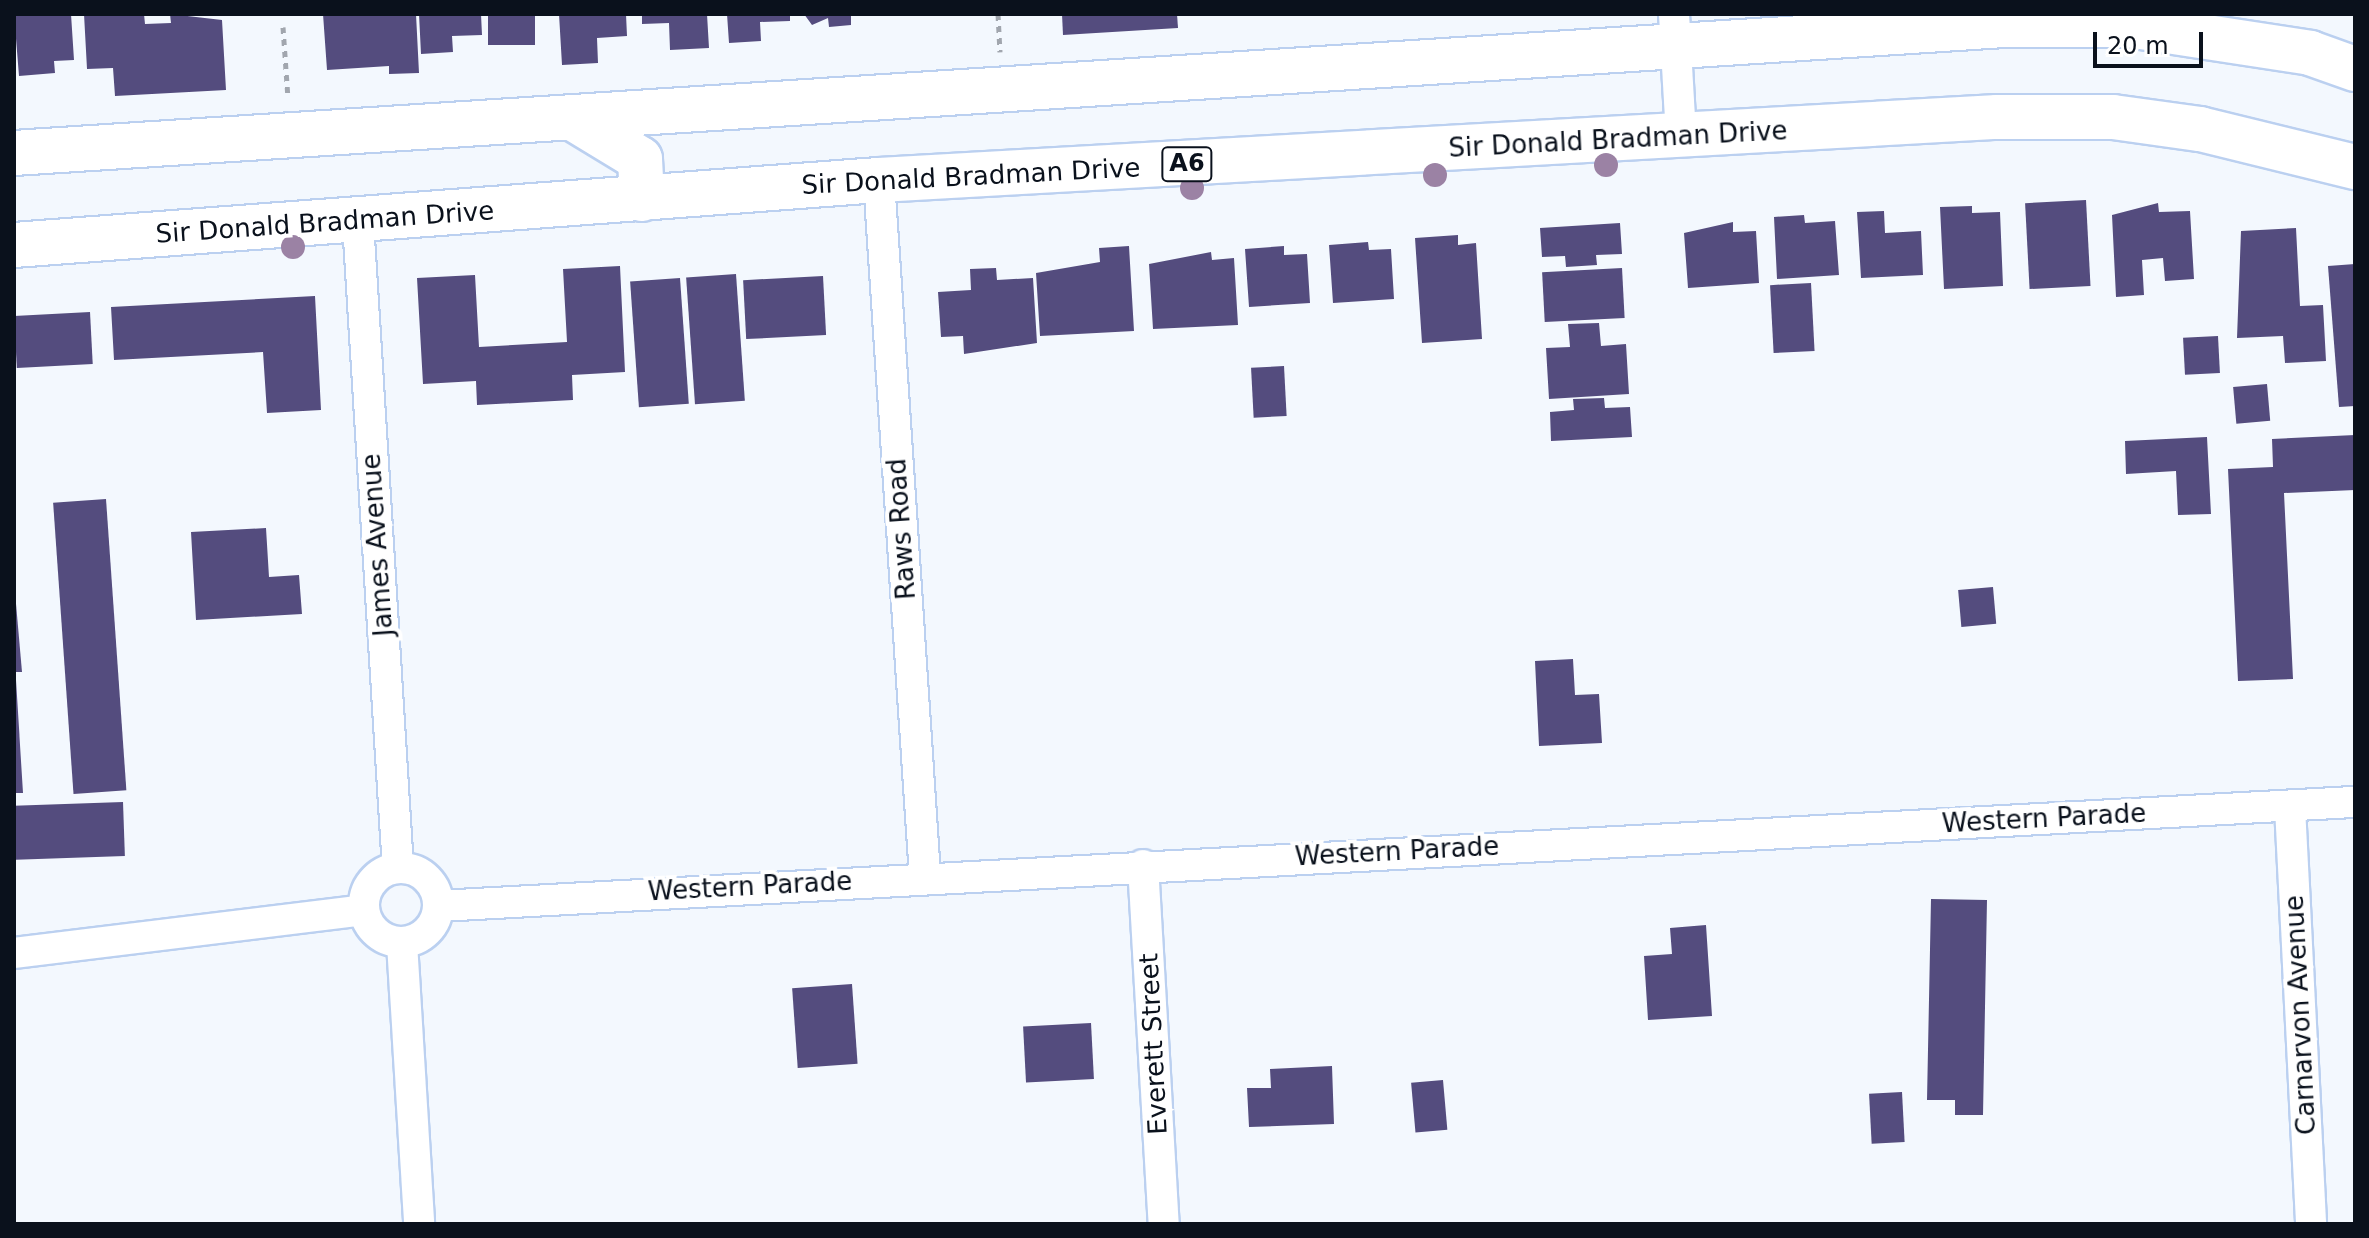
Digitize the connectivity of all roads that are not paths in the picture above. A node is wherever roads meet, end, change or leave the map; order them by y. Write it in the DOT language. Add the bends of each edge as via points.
graph roads {
  1 [pos="2220,26"];
  2 [pos="1674,29"];
  3 [pos="2355,69"];
  4 [pos="574,119"];
  5 [pos="1681,137"];
  6 [pos="14,153"];
  7 [pos="2355,167"];
  8 [pos="879,180"];
  9 [pos="642,199"];
  10 [pos="358,222"];
  11 [pos="14,245"];
  12 [pos="2355,802"];
  13 [pos="2290,807"];
  14 [pos="1143,865"];
  15 [pos="398,868"];
  16 [pos="925,877"];
  17 [pos="439,906"];
  18 [pos="363,910"];
  19 [pos="402,943"];
  20 [pos="14,953"];
  21 [pos="419,1224"];
  22 [pos="1164,1224"];
  23 [pos="2311,1224"];
  1 -- 2 [label="main road"];
  1 -- 3 [label="main road"];
  2 -- 4 [label="main road"];
  2 -- 5 [label="street"];
  4 -- 6 [label="main road"];
  4 -- 9 [label="main road" via="640,159"];
  5 -- 7 [label="main road, Sir Donald Bradman Drive / A6" via="2113,117 2296,147"];
  5 -- 8 [label="main road, Sir Donald Bradman Drive / A6"];
  8 -- 9 [label="main road, Sir Donald Bradman Drive / A6"];
  8 -- 16 [label="street, Raws Road"];
  9 -- 10 [label="main road, Sir Donald Bradman Drive / A6"];
  10 -- 11 [label="main road, Sir Donald Bradman Drive / A6"];
  10 -- 15 [label="street, James Avenue"];
  12 -- 13 [label="street, Western Parade"];
  13 -- 14 [label="street, Western Parade"];
  13 -- 23 [label="street, Carnarvon Avenue"];
  14 -- 16 [label="street, Western Parade"];
  14 -- 22 [label="street, Everett Street"];
  15 -- 17 [label="street" via="431,882"];
  15 -- 18 [label="street" via="377,876"];
  16 -- 17 [label="street, Western Parade"];
  17 -- 19 [label="street" via="421,937"];
  18 -- 19 [label="street" via="370,927"];
  18 -- 20 [label="street"];
  19 -- 21 [label="street"];
}
